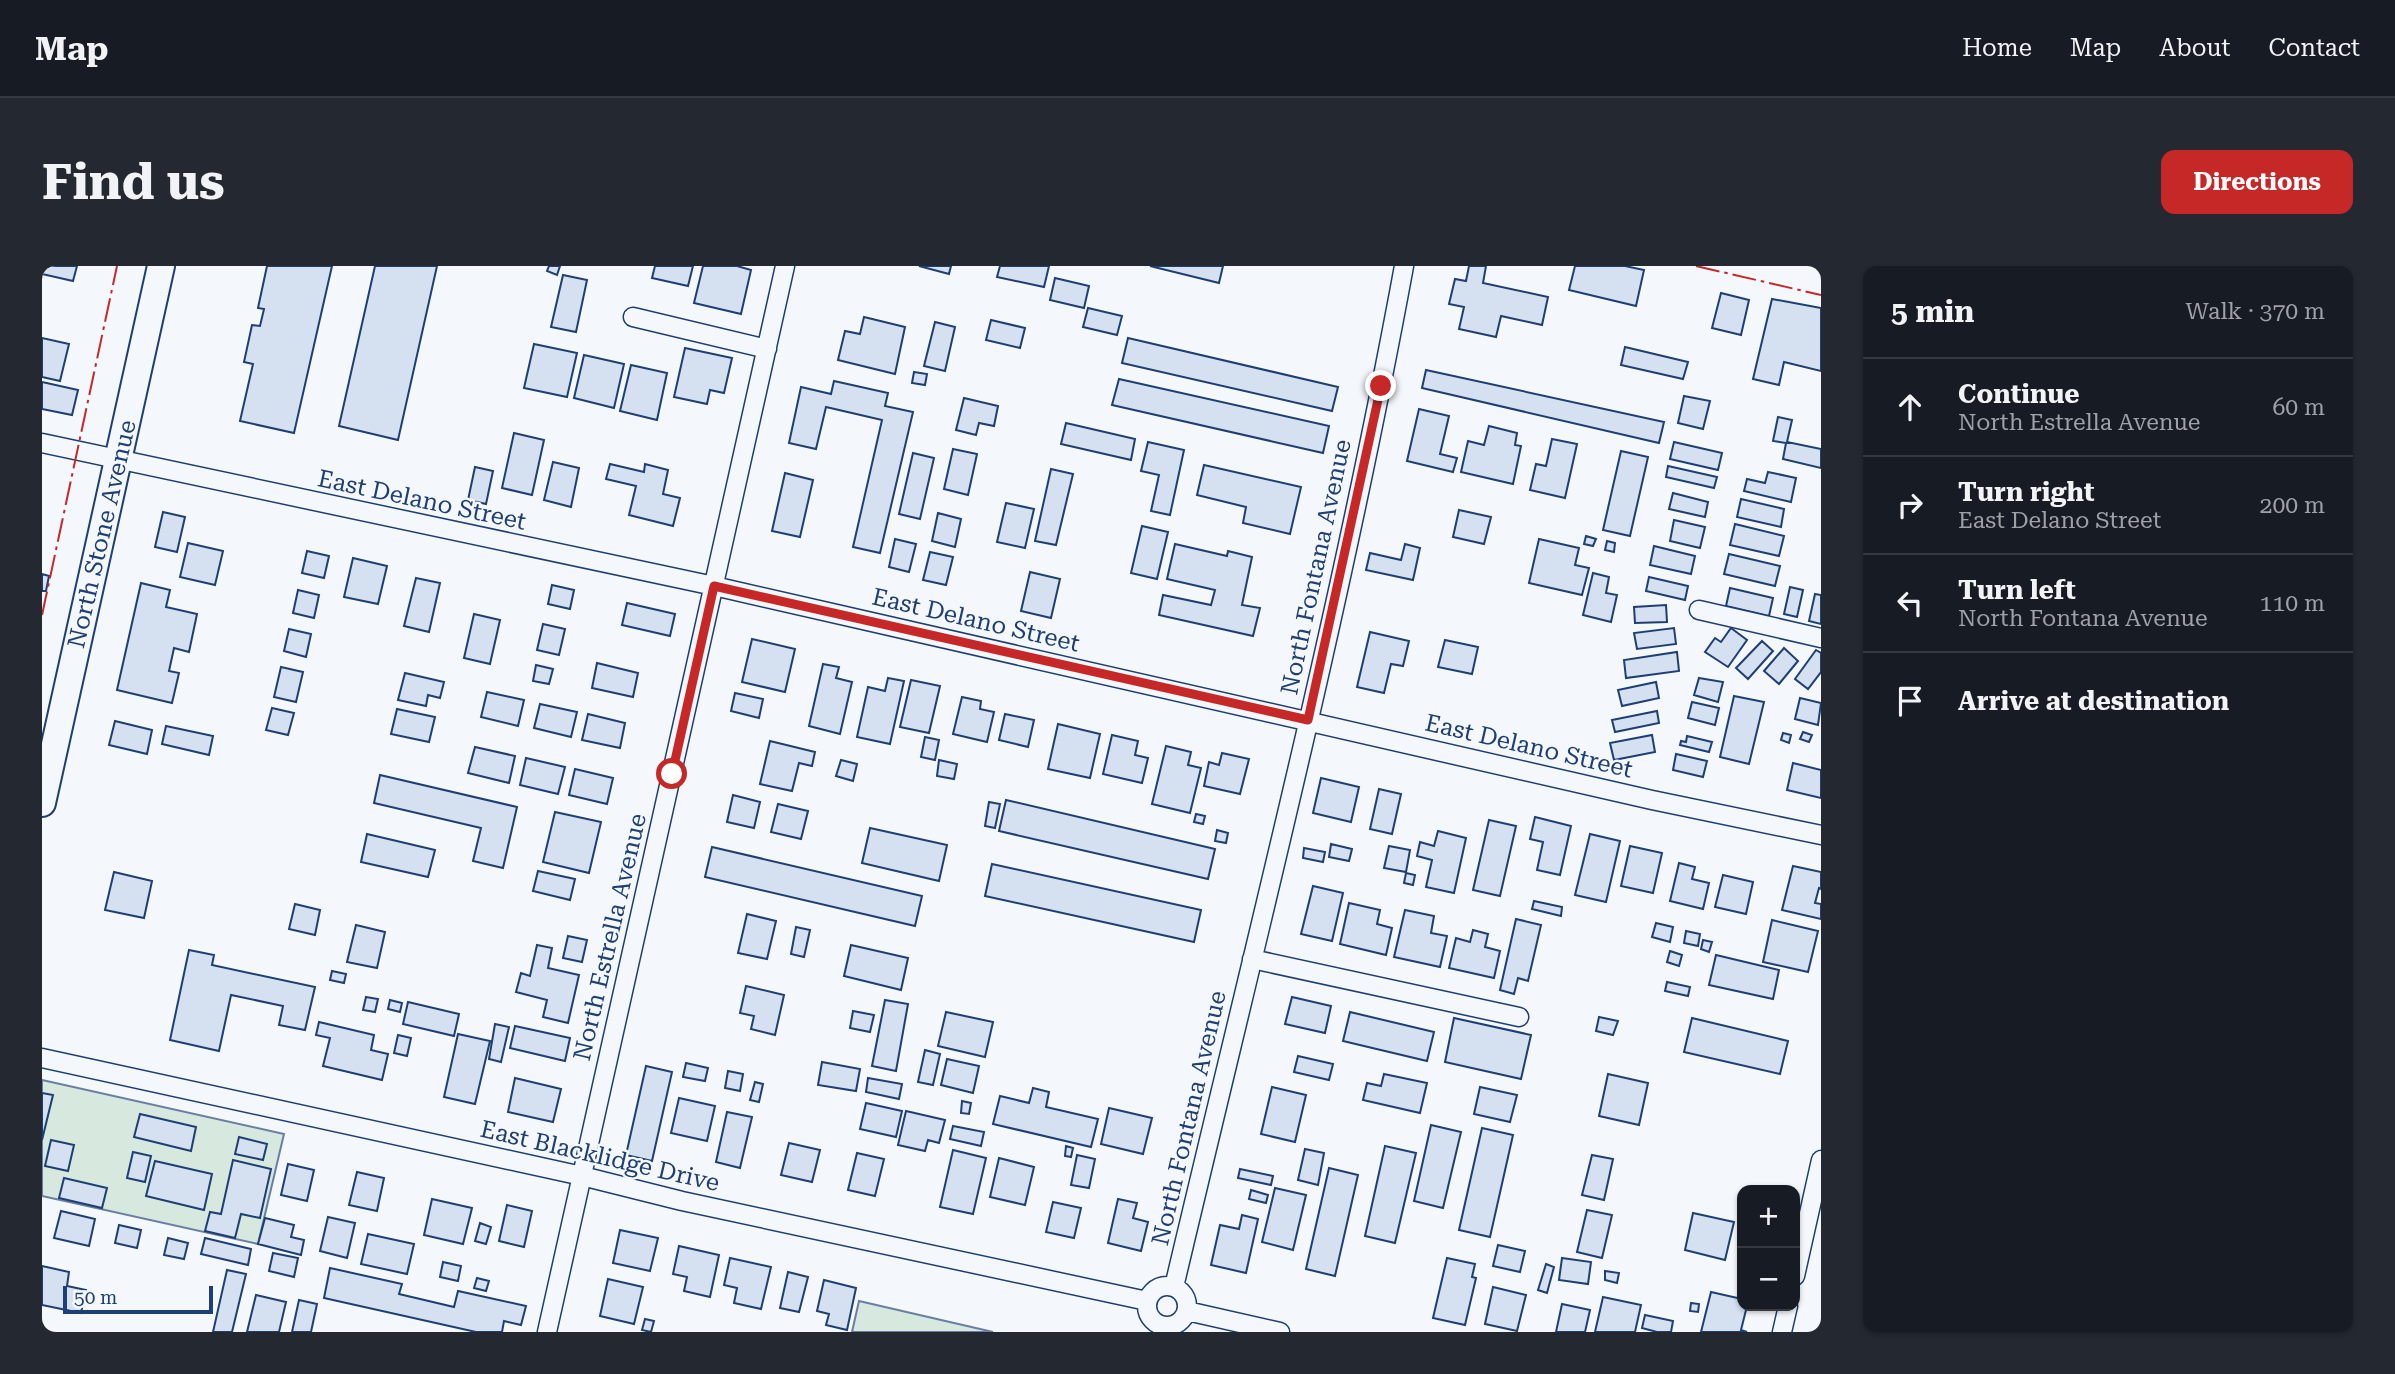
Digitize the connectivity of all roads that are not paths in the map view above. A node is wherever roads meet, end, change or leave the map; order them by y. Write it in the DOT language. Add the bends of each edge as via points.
graph roads {
  1 [pos="161,266"];
  2 [pos="785,266"];
  3 [pos="1404,266"];
  4 [pos="633,317"];
  5 [pos="766,349"];
  6 [pos="42,443"];
  7 [pos="118,461"];
  8 [pos="714,586"];
  9 [pos="1699,610"];
  10 [pos="1821,638"];
  11 [pos="1308,720"];
  12 [pos="42,803"];
  13 [pos="1821,835"];
  14 [pos="1251,959"];
  15 [pos="1519,1017"];
  16 [pos="42,1058"];
  17 [pos="1821,1160"];
  18 [pos="582,1176"];
  19 [pos="1800,1254"];
  20 [pos="1174,1287"];
  21 [pos="1147,1301"];
  22 [pos="1187,1311"];
  23 [pos="1787,1311"];
  24 [pos="1161,1329"];
  25 [pos="547,1332"];
  26 [pos="1280,1332"];
  27 [pos="1782,1332"];
  1 -- 7 [label="main road, North Stone Avenue"];
  2 -- 5 [label="street, North Estrella Avenue"];
  3 -- 11 [label="street, North Fontana Avenue"];
  4 -- 5 [label="street"];
  5 -- 8 [label="street, North Estrella Avenue"];
  6 -- 7 [label="street, East Delano Street"];
  7 -- 8 [label="street, East Delano Street"];
  7 -- 12 [label="main road, North Stone Avenue"];
  8 -- 11 [label="street, East Delano Street"];
  8 -- 18 [label="street, North Estrella Avenue"];
  9 -- 10 [label="street"];
  11 -- 13 [label="street, East Delano Street"];
  11 -- 14 [label="street, North Fontana Avenue"];
  14 -- 15 [label="street"];
  14 -- 20 [label="street, North Fontana Avenue"];
  16 -- 18 [label="street, East Blacklidge Drive"];
  17 -- 19 [label="street"];
  18 -- 21 [label="street, East Blacklidge Drive"];
  18 -- 25 [label="street, North Estrella Avenue"];
  20 -- 21 [label="street" via="1155,1289"];
  20 -- 22 [label="street" via="1187,1299"];
  21 -- 24 [label="street" via="1148,1313"];
  22 -- 24 [label="street" via="1179,1323"];
  22 -- 26 [label="street"];
  23 -- 27 [label="street"];
}
